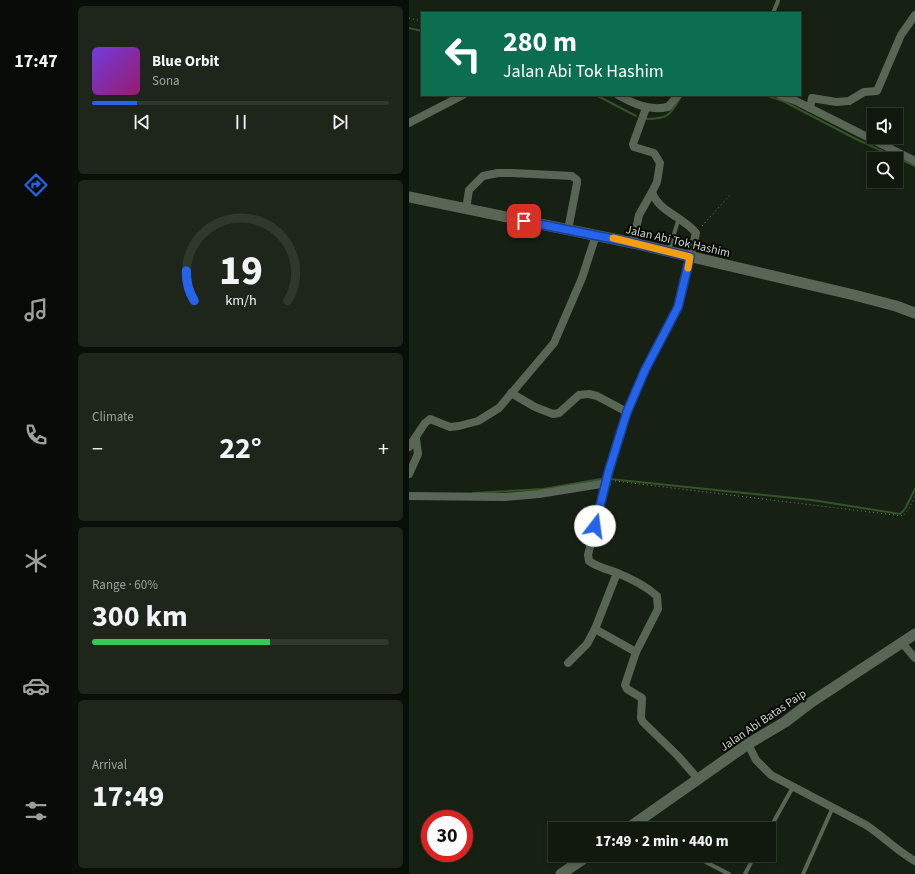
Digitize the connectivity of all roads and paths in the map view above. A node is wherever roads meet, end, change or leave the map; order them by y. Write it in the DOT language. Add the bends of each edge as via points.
graph roads {
  1 [pos="778,1"];
  2 [pos="773,12"];
  3 [pos="915,15"];
  4 [pos="409,18"];
  5 [pos="421,21"];
  6 [pos="461,96"];
  7 [pos="620,96"];
  8 [pos="677,96"];
  9 [pos="783,96"];
  10 [pos="646,108"];
  11 [pos="810,108"];
  12 [pos="409,123"];
  13 [pos="915,161"];
  14 [pos="652,192"];
  15 [pos="730,195"];
  16 [pos="409,197"];
  17 [pos="466,209"];
  18 [pos="679,218"];
  19 [pos="568,230"];
  20 [pos="696,233"];
  21 [pos="596,235"];
  22 [pos="633,243"];
  23 [pos="668,251"];
  24 [pos="690,257"];
  25 [pos="915,313"];
  26 [pos="511,392"];
  27 [pos="627,412"];
  28 [pos="416,439"];
  29 [pos="409,447"];
  30 [pos="409,474"];
  31 [pos="607,483"];
  32 [pos="409,496"];
  33 [pos="915,496"];
  34 [pos="617,573"];
  35 [pos="595,629"];
  36 [pos="915,634"];
  37 [pos="902,644"];
  38 [pos="636,652"];
  39 [pos="915,658"];
  40 [pos="569,663"];
  41 [pos="748,744"];
  42 [pos="699,780"];
  43 [pos="793,787"];
  44 [pos="833,807"];
  45 [pos="637,822"];
  46 [pos="773,822"];
  47 [pos="915,861"];
  48 [pos="579,862"];
  49 [pos="706,862"];
  50 [pos="751,862"];
  51 [pos="561,874"];
  52 [pos="729,874"];
  53 [pos="745,874"];
  54 [pos="803,874"];
  1 -- 2 [label="lane"];
  3 -- 11 [label="street" via="901,35 877,91 864,92 849,101 836,102 812,98"];
  4 -- 5 [label="path"];
  6 -- 12 [label="street"];
  7 -- 10 [label="street"];
  8 -- 10 [label="street" via="668,107"];
  9 -- 11 [label="street"];
  10 -- 14 [label="street" via="633,144 634,147 654,153 660,163 657,182"];
  11 -- 13 [label="street"];
  14 -- 18 [label="street" via="660,204"];
  14 -- 22 [label="street" via="639,216"];
  15 -- 20 [label="path"];
  16 -- 17 [label="main road, Jalan Abi Tok Hashim"];
  17 -- 19 [label="main road, Jalan Abi Tok Hashim"];
  17 -- 19 [label="street" via="469,190 483,176 513,173 572,176 577,180 577,184"];
  18 -- 20 [label="street"];
  18 -- 23 [label="lane"];
  19 -- 21 [label="main road, Jalan Abi Tok Hashim"];
  20 -- 24 [label="street"];
  21 -- 22 [label="main road, Jalan Abi Tok Hashim"];
  21 -- 26 [label="street" via="582,278 554,343"];
  22 -- 23 [label="main road, Jalan Abi Tok Hashim"];
  23 -- 24 [label="main road, Jalan Abi Tok Hashim"];
  24 -- 25 [label="main road, Jalan Abi Tok Hashim" via="854,295"];
  24 -- 27 [label="street" via="678,307 645,370"];
  26 -- 27 [label="street" via="535,407 553,414 559,413 579,395 589,394"];
  26 -- 28 [label="street" via="499,408 478,421 450,427 430,419"];
  27 -- 31 [label="street"];
  28 -- 29 [label="street"];
  28 -- 30 [label="street" via="418,454"];
  31 -- 32 [label="street" via="525,495"];
  31 -- 33 [label="path" via="614,481 903,516"];
  31 -- 34 [label="street" via="588,555 589,561 595,565"];
  34 -- 35 [label="street"];
  34 -- 38 [label="street" via="657,596 658,609"];
  35 -- 38 [label="street"];
  35 -- 40 [label="street" via="587,644"];
  36 -- 37 [label="main road, Jalan Abi Batas Paip"];
  37 -- 39 [label="street"];
  37 -- 41 [label="main road, Jalan Abi Batas Paip"];
  38 -- 42 [label="street" via="625,685 642,698 641,718"];
  41 -- 42 [label="main road, Jalan Abi Batas Paip"];
  41 -- 43 [label="street" via="763,768"];
  42 -- 45 [label="main road, Jalan Abi Batas Paip"];
  43 -- 44 [label="street"];
  43 -- 46 [label="lane"];
  44 -- 47 [label="street" via="866,825 895,849"];
  44 -- 54 [label="lane"];
  48 -- 51 [label="main road"];
  49 -- 52 [label="lane"];
  50 -- 53 [label="lane"];
}
